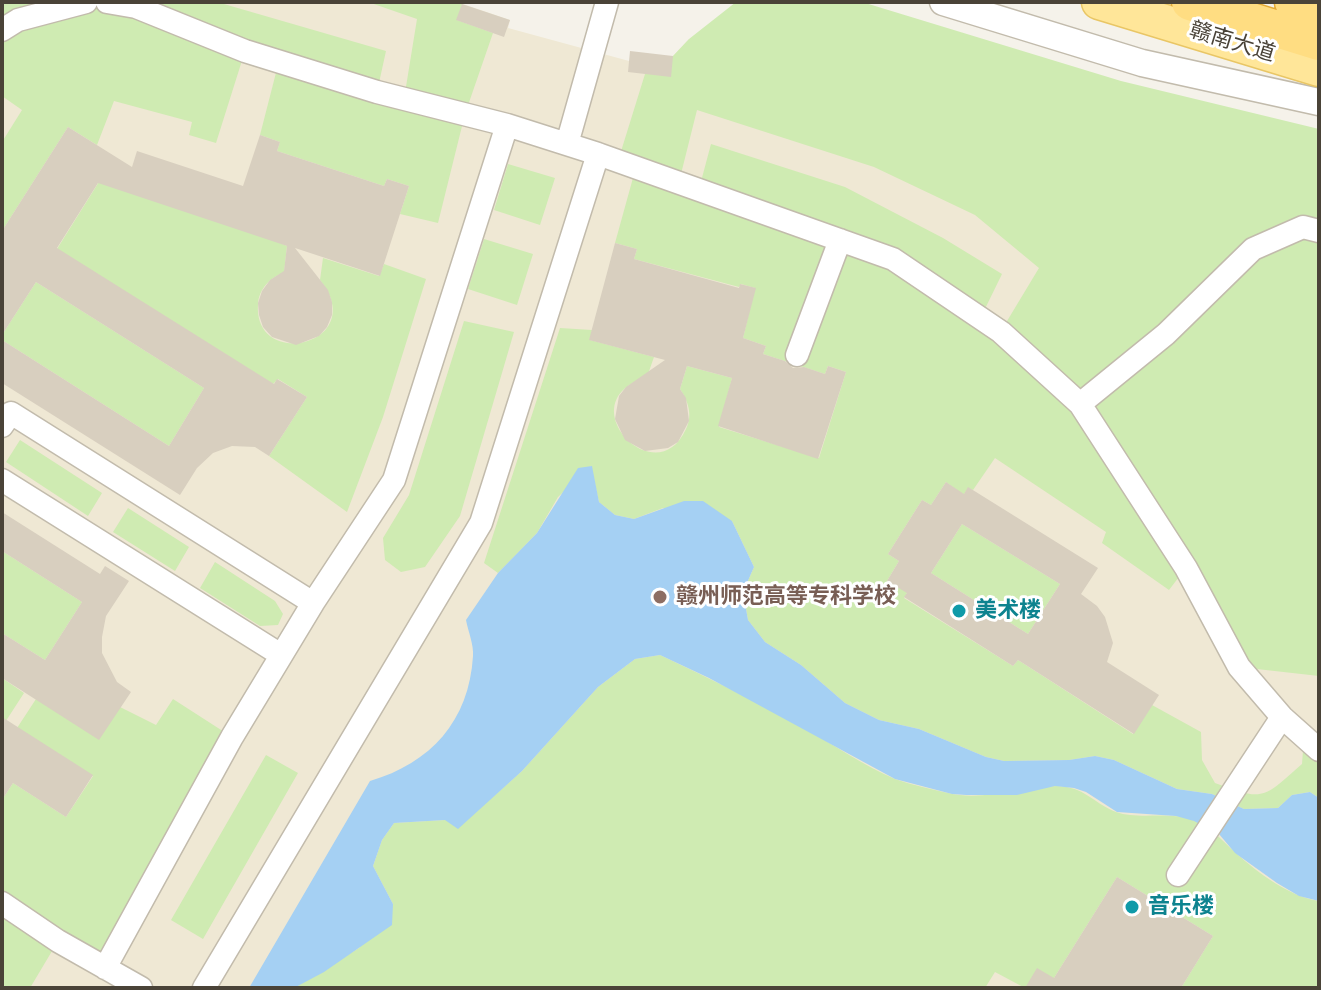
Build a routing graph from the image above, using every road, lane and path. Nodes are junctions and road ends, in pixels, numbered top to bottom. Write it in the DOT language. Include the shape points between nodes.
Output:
graph roads {
  1 [pos="86,2"];
  2 [pos="107,2"];
  3 [pos="607,2"];
  4 [pos="943,2"];
  5 [pos="1099,2"];
  6 [pos="1190,2"];
  7 [pos="1293,2"];
  8 [pos="1319,10"];
  9 [pos="2,30"];
  10 [pos="1319,42"];
  11 [pos="1319,69"];
  12 [pos="1319,102"];
  13 [pos="507,125"];
  14 [pos="567,144"];
  15 [pos="598,154"];
  16 [pos="1319,231"];
  17 [pos="840,240"];
  18 [pos="797,355"];
  19 [pos="1080,404"];
  20 [pos="2,426"];
  21 [pos="2,480"];
  22 [pos="313,603"];
  23 [pos="281,655"];
  24 [pos="1282,717"];
  25 [pos="1319,750"];
  26 [pos="1178,875"];
  27 [pos="2,903"];
  28 [pos="105,968"];
  29 [pos="141,988"];
  30 [pos="204,988"];
  1 -- 9 [label="street" via="18,20"];
  2 -- 13 [label="street" via="136,7 245,51 377,92"];
  3 -- 14 [label="street"];
  4 -- 12 [label="street" via="1142,63"];
  5 -- 11 [label="main road, 赣南大道"];
  6 -- 10 [label="highway"];
  7 -- 8 [label="highway"];
  13 -- 14 [label="street"];
  13 -- 22 [label="street" via="394,480"];
  14 -- 15 [label="street"];
  15 -- 17 [label="street"];
  15 -- 30 [label="street" via="481,523"];
  16 -- 19 [label="street" via="1303,227 1253,249 1166,334"];
  17 -- 18 [label="street"];
  17 -- 19 [label="street" via="893,259 981,317"];
  19 -- 24 [label="street" via="1186,568 1239,667"];
  20 -- 22 [label="street" via="11,413"];
  21 -- 23 [label="street"];
  22 -- 23 [label="street"];
  23 -- 28 [label="street"];
  24 -- 25 [label="street"];
  24 -- 26 [label="street"];
  27 -- 28 [label="street"];
  28 -- 29 [label="street"];
}
